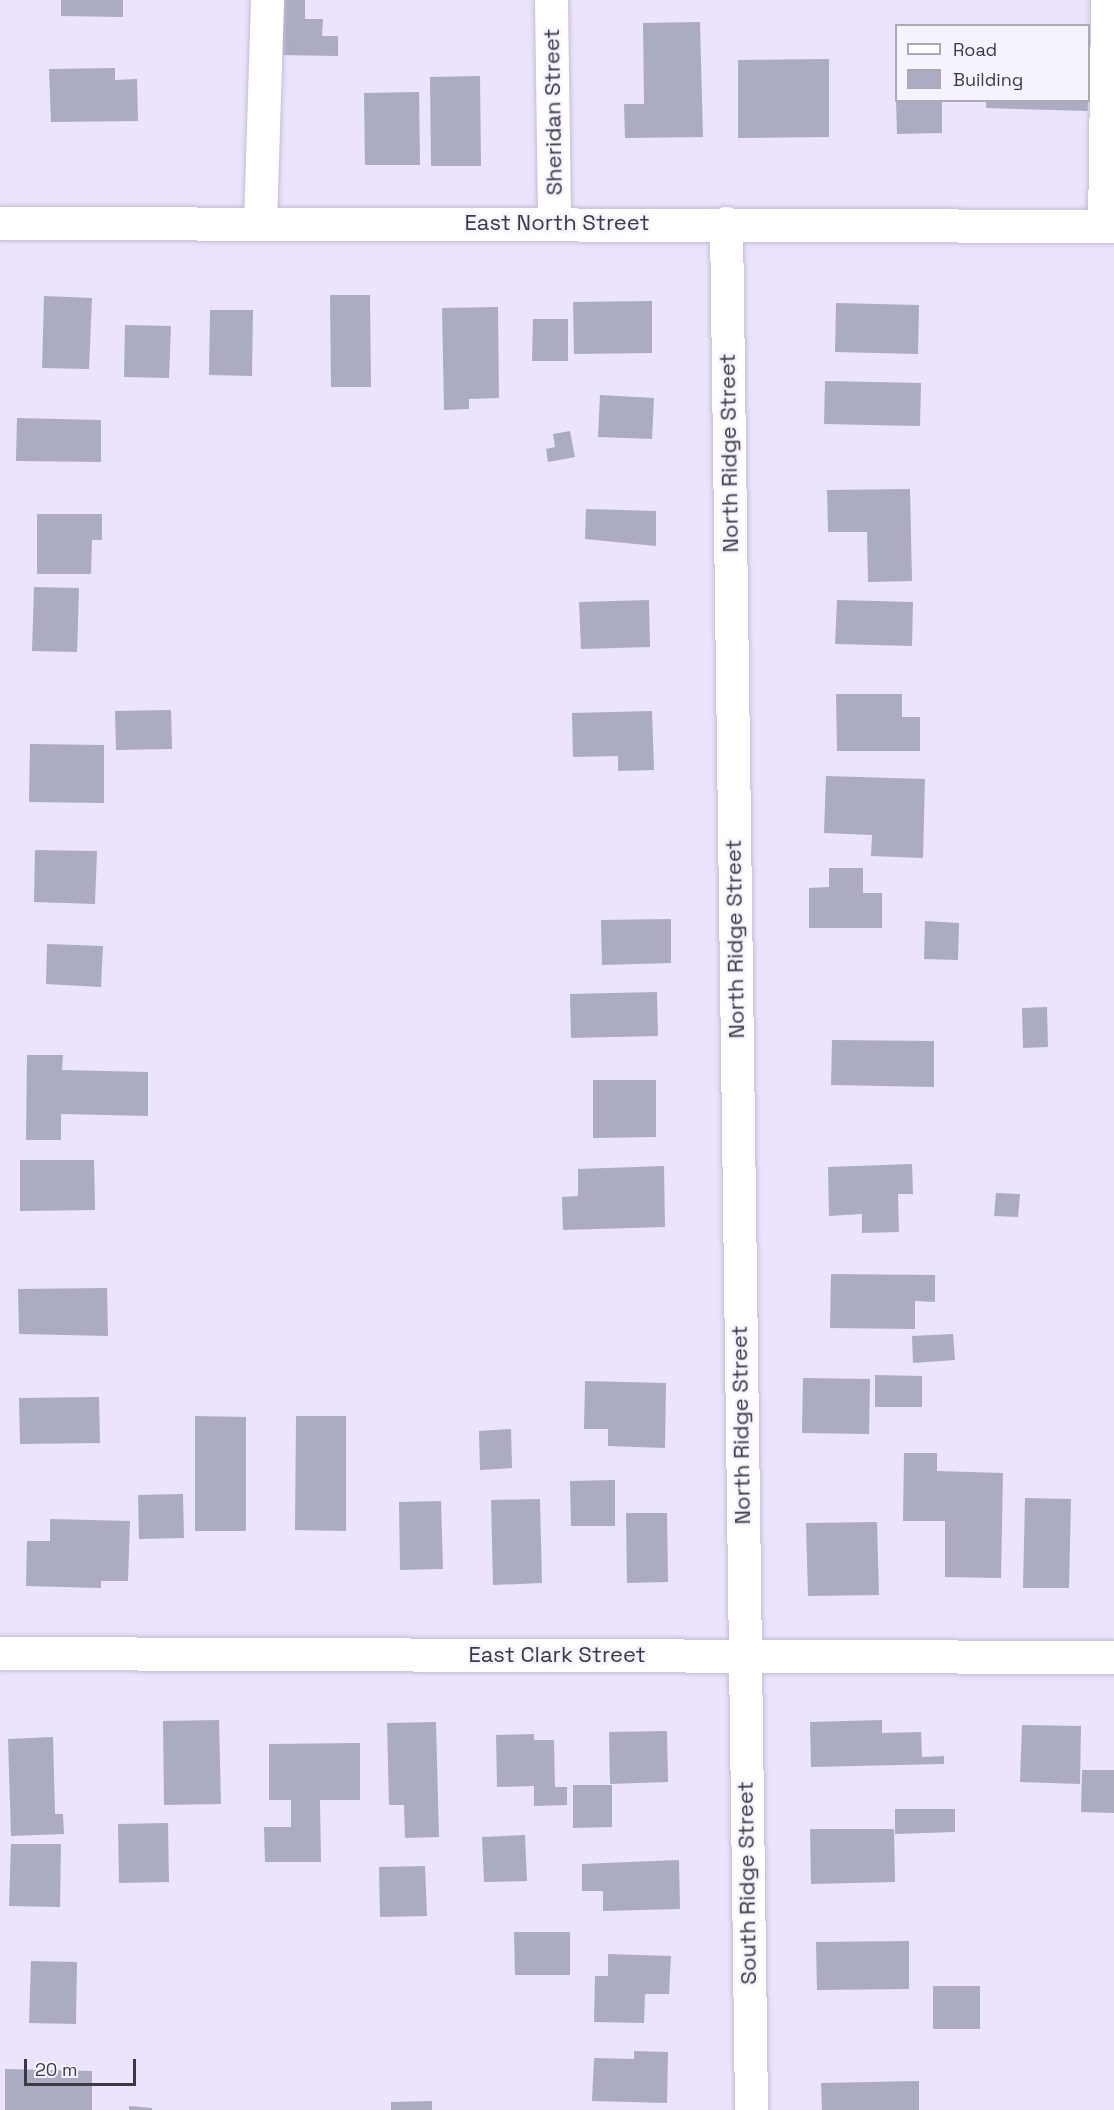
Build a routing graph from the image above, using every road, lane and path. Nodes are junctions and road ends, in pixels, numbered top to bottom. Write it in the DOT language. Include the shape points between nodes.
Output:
graph roads {
  1 [pos="267,0"];
  2 [pos="551,0"];
  3 [pos="1107,0"];
  4 [pos="0,223"];
  5 [pos="260,223"];
  6 [pos="554,223"];
  7 [pos="726,223"];
  8 [pos="1109,226"];
  9 [pos="0,1653"];
  10 [pos="743,1656"];
  11 [pos="1114,1657"];
  12 [pos="751,2110"];
  1 -- 5 [label="street"];
  2 -- 6 [label="street, Sheridan Street"];
  3 -- 8 [label="street"];
  4 -- 5 [label="street, East North Street"];
  5 -- 6 [label="street, East North Street"];
  6 -- 7 [label="street, East North Street"];
  7 -- 8 [label="street, East North Street"];
  7 -- 10 [label="street, North Ridge Street"];
  9 -- 10 [label="street, East Clark Street"];
  10 -- 11 [label="street, East Clark Street"];
  10 -- 12 [label="street, South Ridge Street"];
}
